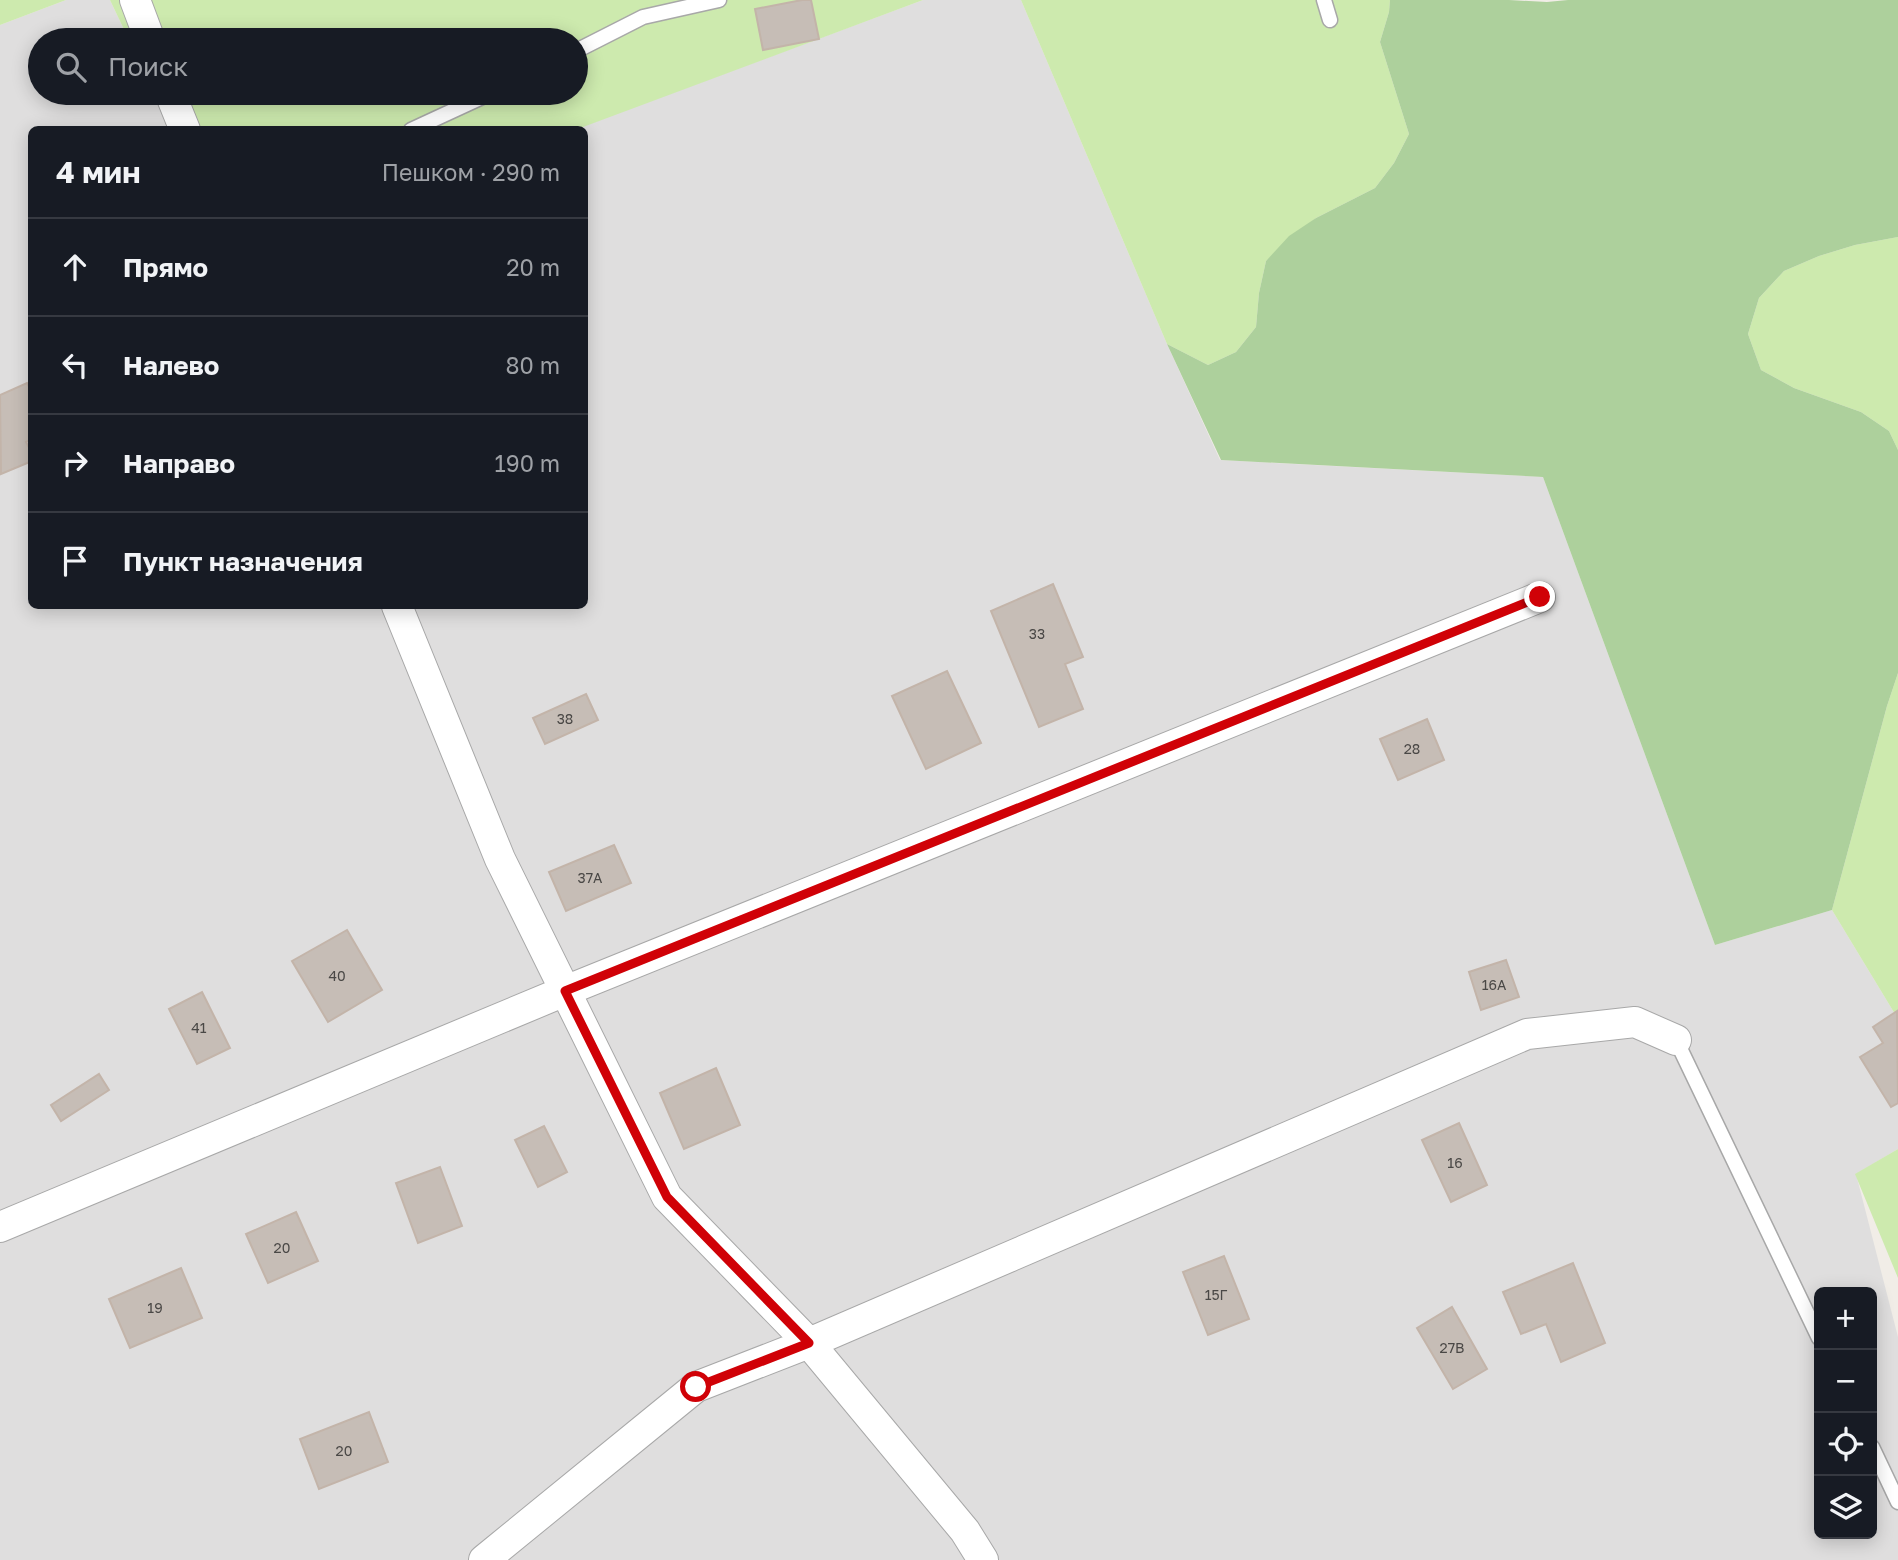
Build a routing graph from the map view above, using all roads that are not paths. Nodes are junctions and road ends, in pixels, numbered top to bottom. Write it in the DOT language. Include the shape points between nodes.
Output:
graph roads {
  1 [pos="135,0"];
  2 [pos="719,0"];
  3 [pos="1324,0"];
  4 [pos="1330,20"];
  5 [pos="146,28"];
  6 [pos="588,45"];
  7 [pos="175,105"];
  8 [pos="465,105"];
  9 [pos="183,126"];
  10 [pos="420,126"];
  11 [pos="1540,597"];
  12 [pos="398,609"];
  13 [pos="565,991"];
  14 [pos="1676,1041"];
  15 [pos="0,1227"];
  16 [pos="1814,1329"];
  17 [pos="809,1343"];
  18 [pos="1877,1458"];
  19 [pos="1898,1502"];
  20 [pos="484,1560"];
  21 [pos="983,1560"];
  1 -- 5 [label="street"];
  2 -- 6 [label="lane" via="643,17"];
  3 -- 4 [label="lane"];
  7 -- 9 [label="street"];
  8 -- 10 [label="lane"];
  11 -- 13 [label="street"];
  12 -- 13 [label="street" via="500,859"];
  13 -- 15 [label="street"];
  13 -- 17 [label="street" via="667,1197"];
  14 -- 16 [label="lane"];
  14 -- 17 [label="street" via="1635,1022 1527,1034"];
  17 -- 20 [label="street" via="696,1387"];
  17 -- 21 [label="street" via="965,1531"];
  18 -- 19 [label="lane"];
}
